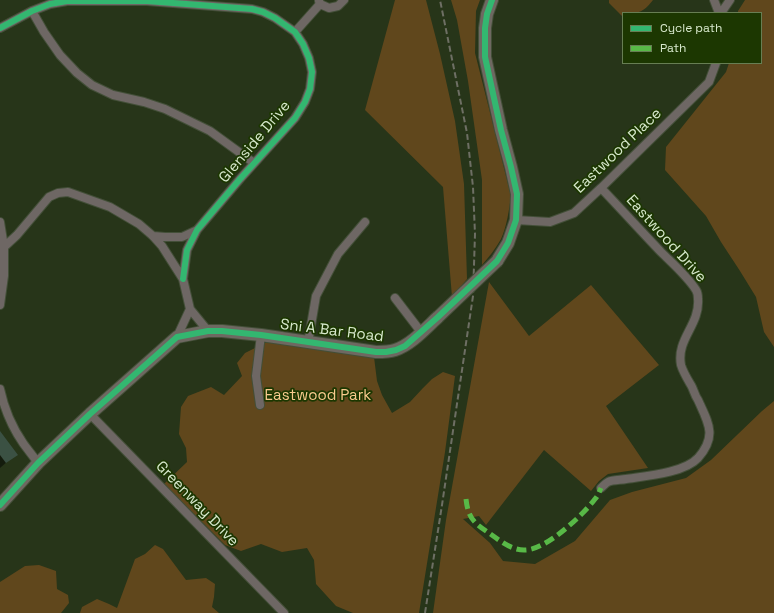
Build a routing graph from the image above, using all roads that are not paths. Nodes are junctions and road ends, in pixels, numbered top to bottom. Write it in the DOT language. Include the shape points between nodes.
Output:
graph roads {
  1 [pos="344,0"];
  2 [pos="492,0"];
  3 [pos="714,0"];
  4 [pos="730,0"];
  5 [pos="320,2"];
  6 [pos="32,11"];
  7 [pos="720,12"];
  8 [pos="721,12"];
  9 [pos="0,28"];
  10 [pos="294,32"];
  11 [pos="716,64"];
  12 [pos="254,163"];
  13 [pos="601,188"];
  14 [pos="516,220"];
  15 [pos="0,222"];
  16 [pos="366,222"];
  17 [pos="197,230"];
  18 [pos="153,236"];
  19 [pos="4,247"];
  20 [pos="183,279"];
  21 [pos="395,298"];
  22 [pos="0,305"];
  23 [pos="190,309"];
  24 [pos="208,331"];
  25 [pos="421,332"];
  26 [pos="262,335"];
  27 [pos="177,337"];
  28 [pos="308,343"];
  29 [pos="0,389"];
  30 [pos="260,405"];
  31 [pos="90,414"];
  32 [pos="38,462"];
  33 [pos="601,488"];
  34 [pos="0,505"];
  35 [pos="284,613"];
  1 -- 5 [label="street" via="333,8"];
  2 -- 14 [label="street, Sni A Bar Road" via="485,28 486,57 517,194"];
  3 -- 7 [label="street"];
  4 -- 8 [label="street"];
  5 -- 10 [label="street"];
  6 -- 9 [label="street, Glenside Drive"];
  6 -- 10 [label="street, Glenside Drive" via="67,1 147,1 252,9 275,18"];
  6 -- 12 [label="street" via="60,55 92,85 113,95 166,109 210,131"];
  10 -- 12 [label="street, Glenside Drive" via="304,44 310,58 310,89 295,118"];
  11 -- 13 [label="street, Eastwood Place" via="709,82"];
  12 -- 17 [label="street, Glenside Drive"];
  13 -- 14 [label="street, Eastwood Place" via="574,213 550,222"];
  13 -- 33 [label="street, Eastwood Drive" via="698,292 697,316 680,352 681,365 708,420 710,432 709,442 697,459 690,463 661,474 608,482"];
  14 -- 25 [label="street, Sni A Bar Road, bridge" via="508,243 497,261"];
  15 -- 19 [label="street"];
  16 -- 28 [label="street" via="338,254 316,296"];
  17 -- 18 [label="street, Glenside Drive" via="182,237"];
  17 -- 20 [label="street, Glenside Drive" via="187,250"];
  18 -- 19 [label="street" via="139,224 110,207 68,192 58,192 49,197"];
  18 -- 20 [label="street"];
  19 -- 22 [label="street"];
  20 -- 23 [label="street"];
  21 -- 25 [label="street"];
  23 -- 24 [label="street"];
  23 -- 27 [label="street"];
  24 -- 26 [label="street, Sni A Bar Road"];
  24 -- 27 [label="street, Sni A Bar Road"];
  25 -- 28 [label="street, Sni A Bar Road" via="405,346 386,352"];
  26 -- 28 [label="street, Sni A Bar Road"];
  26 -- 30 [label="street" via="256,376"];
  27 -- 31 [label="street"];
  29 -- 32 [label="street" via="12,422 23,443"];
  31 -- 32 [label="street"];
  31 -- 35 [label="street, Greenway Drive"];
  32 -- 34 [label="street"];
}
